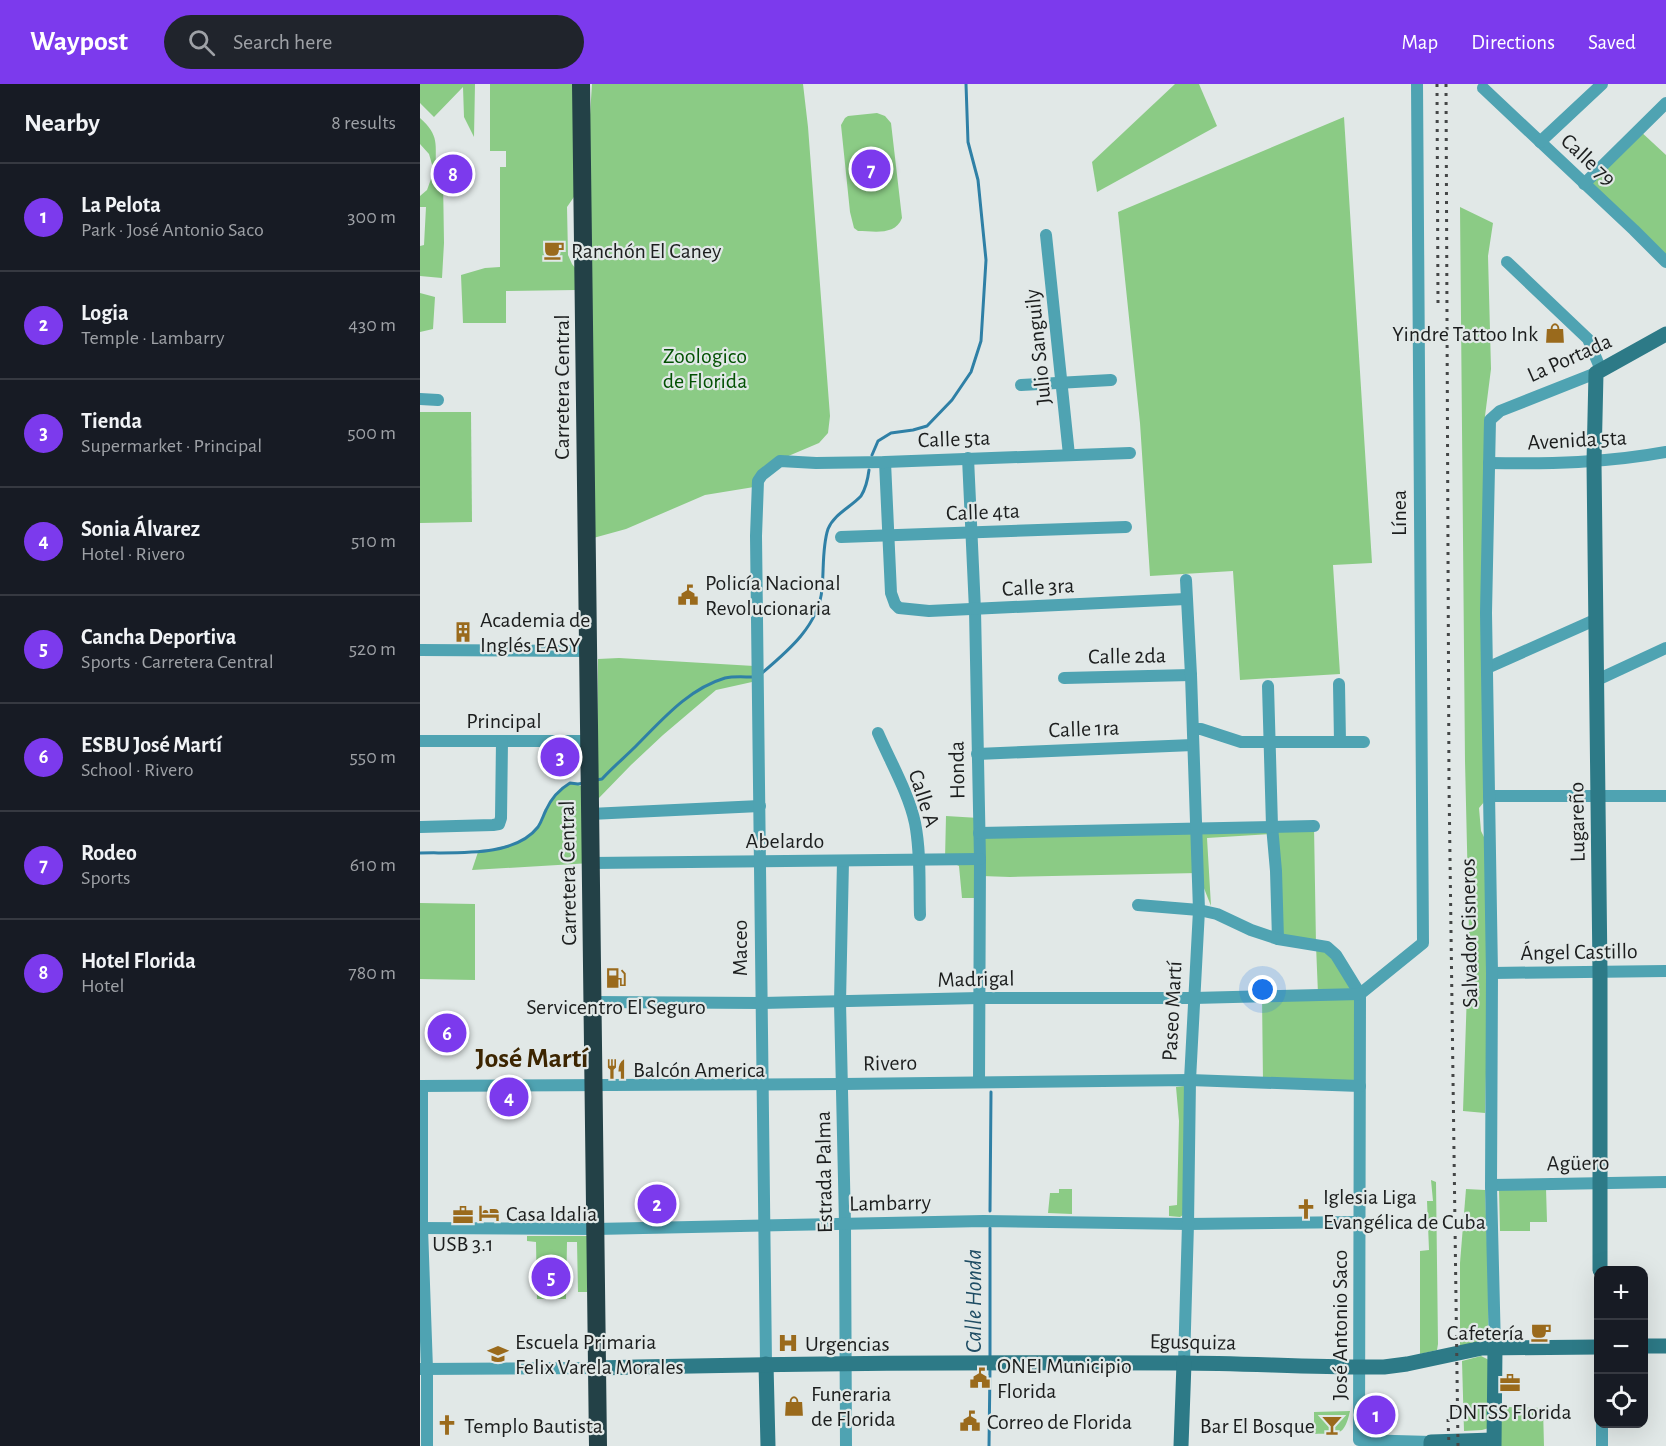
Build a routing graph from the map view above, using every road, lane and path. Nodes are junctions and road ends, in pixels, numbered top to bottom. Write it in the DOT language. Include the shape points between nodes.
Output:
graph roads {
  1 [pos="581,84"];
  2 [pos="1417,84"];
  3 [pos="1602,84"];
  4 [pos="1483,88"];
  5 [pos="1666,103"];
  6 [pos="1540,142"];
  7 [pos="1584,184"];
  8 [pos="1046,235"];
  9 [pos="1507,262"];
  10 [pos="1666,262"];
  11 [pos="1666,334"];
  12 [pos="1598,371"];
  13 [pos="1111,381"];
  14 [pos="1062,383"];
  15 [pos="1022,385"];
  16 [pos="420,399"];
  17 [pos="438,400"];
  18 [pos="1490,420"];
  19 [pos="1666,452"];
  20 [pos="1130,453"];
  21 [pos="1069,454"];
  22 [pos="968,458"];
  23 [pos="780,461"];
  24 [pos="885,462"];
  25 [pos="1594,462"];
  26 [pos="1490,463"];
  27 [pos="1126,527"];
  28 [pos="971,532"];
  29 [pos="841,537"];
  30 [pos="889,537"];
  31 [pos="1186,580"];
  32 [pos="1186,599"];
  33 [pos="975,610"];
  34 [pos="1597,620"];
  35 [pos="1666,648"];
  36 [pos="420,650"];
  37 [pos="588,651"];
  38 [pos="1487,668"];
  39 [pos="1191,675"];
  40 [pos="1064,678"];
  41 [pos="1597,680"];
  42 [pos="1339,684"];
  43 [pos="1268,686"];
  44 [pos="1193,729"];
  45 [pos="878,734"];
  46 [pos="420,741"];
  47 [pos="502,741"];
  48 [pos="589,741"];
  49 [pos="1270,742"];
  50 [pos="1340,742"];
  51 [pos="1364,742"];
  52 [pos="1193,745"];
  53 [pos="976,754"];
  54 [pos="1598,795"];
  55 [pos="1489,796"];
  56 [pos="1666,796"];
  57 [pos="760,806"];
  58 [pos="590,814"];
  59 [pos="1272,826"];
  60 [pos="1314,826"];
  61 [pos="420,827"];
  62 [pos="1197,829"];
  63 [pos="979,833"];
  64 [pos="918,859"];
  65 [pos="980,859"];
  66 [pos="761,860"];
  67 [pos="843,861"];
  68 [pos="591,863"];
  69 [pos="1138,905"];
  70 [pos="1199,910"];
  71 [pos="920,915"];
  72 [pos="1278,939"];
  73 [pos="1666,971"];
  74 [pos="1600,972"];
  75 [pos="1492,973"];
  76 [pos="1360,994"];
  77 [pos="979,998"];
  78 [pos="1194,998"];
  79 [pos="592,1002"];
  80 [pos="840,1002"];
  81 [pos="761,1003"];
  82 [pos="1190,1080"];
  83 [pos="979,1082"];
  84 [pos="592,1084"];
  85 [pos="762,1084"];
  86 [pos="843,1084"];
  87 [pos="421,1086"];
  88 [pos="1360,1086"];
  89 [pos="1666,1182"];
  90 [pos="1600,1183"];
  91 [pos="1491,1185"];
  92 [pos="1360,1222"];
  93 [pos="845,1224"];
  94 [pos="1188,1224"];
  95 [pos="764,1225"];
  96 [pos="421,1228"];
  97 [pos="595,1229"];
  98 [pos="1600,1266"];
  99 [pos="1648,1346"];
  100 [pos="1666,1346"];
  101 [pos="1594,1347"];
  102 [pos="1495,1348"];
  103 [pos="1184,1363"];
  104 [pos="766,1364"];
  105 [pos="846,1364"];
  106 [pos="1359,1367"];
  107 [pos="597,1368"];
  108 [pos="424,1370"];
  109 [pos="1602,1428"];
  110 [pos="1365,1442"];
  111 [pos="1494,1443"];
  112 [pos="1431,1444"];
  113 [pos="427,1446"];
  114 [pos="598,1446"];
  115 [pos="768,1446"];
  116 [pos="846,1446"];
  117 [pos="1181,1446"];
  118 [pos="1602,1446"];
  1 -- 37 [label="highway, Carretera Central"];
  2 -- 76 [label="street, Línea" via="1424,943"];
  3 -- 6 [label="street"];
  4 -- 6 [label="street, Calle 79"];
  5 -- 7 [label="street"];
  6 -- 7 [label="street, Calle 79"];
  7 -- 10 [label="street, Calle 79"];
  8 -- 14 [label="street, Julio Sanguily"];
  9 -- 12 [label="street" via="1588,339"];
  11 -- 12 [label="street, La Portada"];
  12 -- 18 [label="street, La Portada" via="1500,411"];
  12 -- 25 [label="street, Lugareño"];
  13 -- 14 [label="street"];
  14 -- 15 [label="street"];
  14 -- 21 [label="street, Julio Sanguily"];
  16 -- 17 [label="street"];
  18 -- 26 [label="street, Salvador Cisneros"];
  19 -- 25 [label="street, Avenida 5ta"];
  20 -- 21 [label="street, Calle 5ta"];
  21 -- 22 [label="street, Calle 5ta"];
  22 -- 24 [label="street, Calle 5ta"];
  22 -- 28 [label="street, Honda"];
  23 -- 24 [label="street, Calle 5ta"];
  23 -- 57 [label="street, Maceo" via="758,481 755,511"];
  24 -- 30 [label="street"];
  25 -- 26 [label="street, Avenida 5ta"];
  25 -- 34 [label="street, Lugareño"];
  26 -- 38 [label="street, Salvador Cisneros"];
  27 -- 28 [label="street, Calle 4ta"];
  28 -- 30 [label="street, Calle 4ta"];
  28 -- 33 [label="street, Honda"];
  29 -- 30 [label="street, Calle 4ta"];
  30 -- 33 [label="street, Calle 3ra" via="891,593 899,608 929,612"];
  31 -- 32 [label="street, Paseo Martí"];
  32 -- 33 [label="street, Calle 3ra"];
  32 -- 39 [label="street, Paseo Martí"];
  33 -- 53 [label="street, Honda"];
  34 -- 38 [label="street"];
  34 -- 41 [label="street, Lugareño"];
  35 -- 41 [label="street"];
  36 -- 37 [label="street"];
  37 -- 48 [label="highway, Carretera Central"];
  38 -- 55 [label="street, Salvador Cisneros"];
  39 -- 40 [label="street, Calle 2da"];
  39 -- 44 [label="street, Paseo Martí"];
  41 -- 54 [label="street, Lugareño"];
  42 -- 50 [label="street"];
  43 -- 49 [label="street"];
  44 -- 49 [label="street" via="1241,742"];
  44 -- 52 [label="street, Paseo Martí"];
  45 -- 64 [label="street, Calle A" via="910,806"];
  46 -- 47 [label="street, Principal"];
  47 -- 48 [label="street, Principal"];
  47 -- 61 [label="street" via="499,824"];
  48 -- 58 [label="highway, Carretera Central"];
  49 -- 50 [label="street"];
  49 -- 59 [label="street"];
  50 -- 51 [label="street"];
  52 -- 53 [label="street, Calle 1ra"];
  52 -- 62 [label="street, Paseo Martí"];
  53 -- 63 [label="street, Honda"];
  54 -- 55 [label="street"];
  54 -- 56 [label="street"];
  54 -- 74 [label="street, Lugareño"];
  55 -- 75 [label="street, Salvador Cisneros"];
  57 -- 58 [label="street"];
  57 -- 66 [label="street, Maceo"];
  58 -- 68 [label="highway, Carretera Central"];
  59 -- 60 [label="street"];
  59 -- 62 [label="street"];
  59 -- 72 [label="street"];
  62 -- 63 [label="street"];
  62 -- 70 [label="street, Paseo Martí"];
  63 -- 65 [label="street, Honda"];
  64 -- 65 [label="street, Abelardo"];
  64 -- 67 [label="street, Abelardo"];
  64 -- 71 [label="street, Calle A"];
  65 -- 77 [label="street, Honda"];
  66 -- 67 [label="street, Abelardo"];
  66 -- 68 [label="street, Abelardo"];
  66 -- 81 [label="street, Maceo"];
  67 -- 80 [label="street, Estrada Palma"];
  68 -- 79 [label="highway, Carretera Central"];
  69 -- 70 [label="street"];
  70 -- 72 [label="street"];
  70 -- 78 [label="street, Paseo Martí"];
  72 -- 76 [label="street" via="1327,947"];
  73 -- 74 [label="street, Ángel Castillo"];
  74 -- 75 [label="street, Ángel Castillo"];
  74 -- 90 [label="street, Lugareño"];
  75 -- 91 [label="street, Salvador Cisneros"];
  76 -- 78 [label="street, Madrigal"];
  76 -- 88 [label="street, José Antonio Saco"];
  77 -- 78 [label="street, Madrigal"];
  77 -- 80 [label="street, Madrigal"];
  77 -- 83 [label="street, Honda"];
  78 -- 82 [label="street, Paseo Martí"];
  79 -- 81 [label="street, Madrigal"];
  79 -- 84 [label="highway, Carretera Central"];
  80 -- 81 [label="street, Madrigal"];
  80 -- 86 [label="street, Estrada Palma"];
  81 -- 85 [label="street, Maceo"];
  82 -- 83 [label="street, Rivero"];
  82 -- 88 [label="street, Rivero"];
  82 -- 94 [label="street, Paseo Martí"];
  83 -- 86 [label="street, Rivero"];
  84 -- 85 [label="street, Rivero"];
  84 -- 87 [label="street, Rivero"];
  84 -- 97 [label="highway, Carretera Central"];
  85 -- 86 [label="street, Rivero"];
  85 -- 95 [label="street, Maceo"];
  86 -- 93 [label="street, Estrada Palma"];
  87 -- 96 [label="street"];
  88 -- 92 [label="street, José Antonio Saco"];
  89 -- 90 [label="street, Agüero"];
  90 -- 91 [label="street, Agüero"];
  90 -- 98 [label="street, Lugareño"];
  91 -- 102 [label="street, Salvador Cisneros"];
  92 -- 94 [label="street, Lambarry"];
  92 -- 106 [label="street, José Antonio Saco"];
  93 -- 94 [label="street, Lambarry"];
  93 -- 95 [label="street, Lambarry"];
  93 -- 105 [label="street, Estrada Palma"];
  94 -- 103 [label="street, Paseo Martí"];
  95 -- 97 [label="street, Lambarry"];
  95 -- 104 [label="street, Maceo"];
  96 -- 97 [label="street, Lambarry"];
  96 -- 108 [label="street"];
  97 -- 107 [label="highway, Carretera Central"];
  99 -- 100 [label="street"];
  101 -- 102 [label="street, Egusquiza"];
  102 -- 106 [label="street, Egusquiza" via="1407,1364"];
  102 -- 111 [label="street, Salvador Cisneros"];
  103 -- 105 [label="street, Egusquiza"];
  103 -- 106 [label="street, Egusquiza"];
  103 -- 117 [label="street, Paseo Martí"];
  104 -- 105 [label="street, Egusquiza"];
  104 -- 107 [label="street, Egusquiza"];
  104 -- 115 [label="street, Maceo"];
  105 -- 116 [label="street, Estrada Palma"];
  106 -- 110 [label="street, José Antonio Saco"];
  107 -- 108 [label="street, Egusquiza"];
  107 -- 114 [label="highway, Carretera Central"];
  108 -- 113 [label="street"];
  109 -- 118 [label="street"];
  110 -- 112 [label="street"];
  111 -- 112 [label="street"];
}
